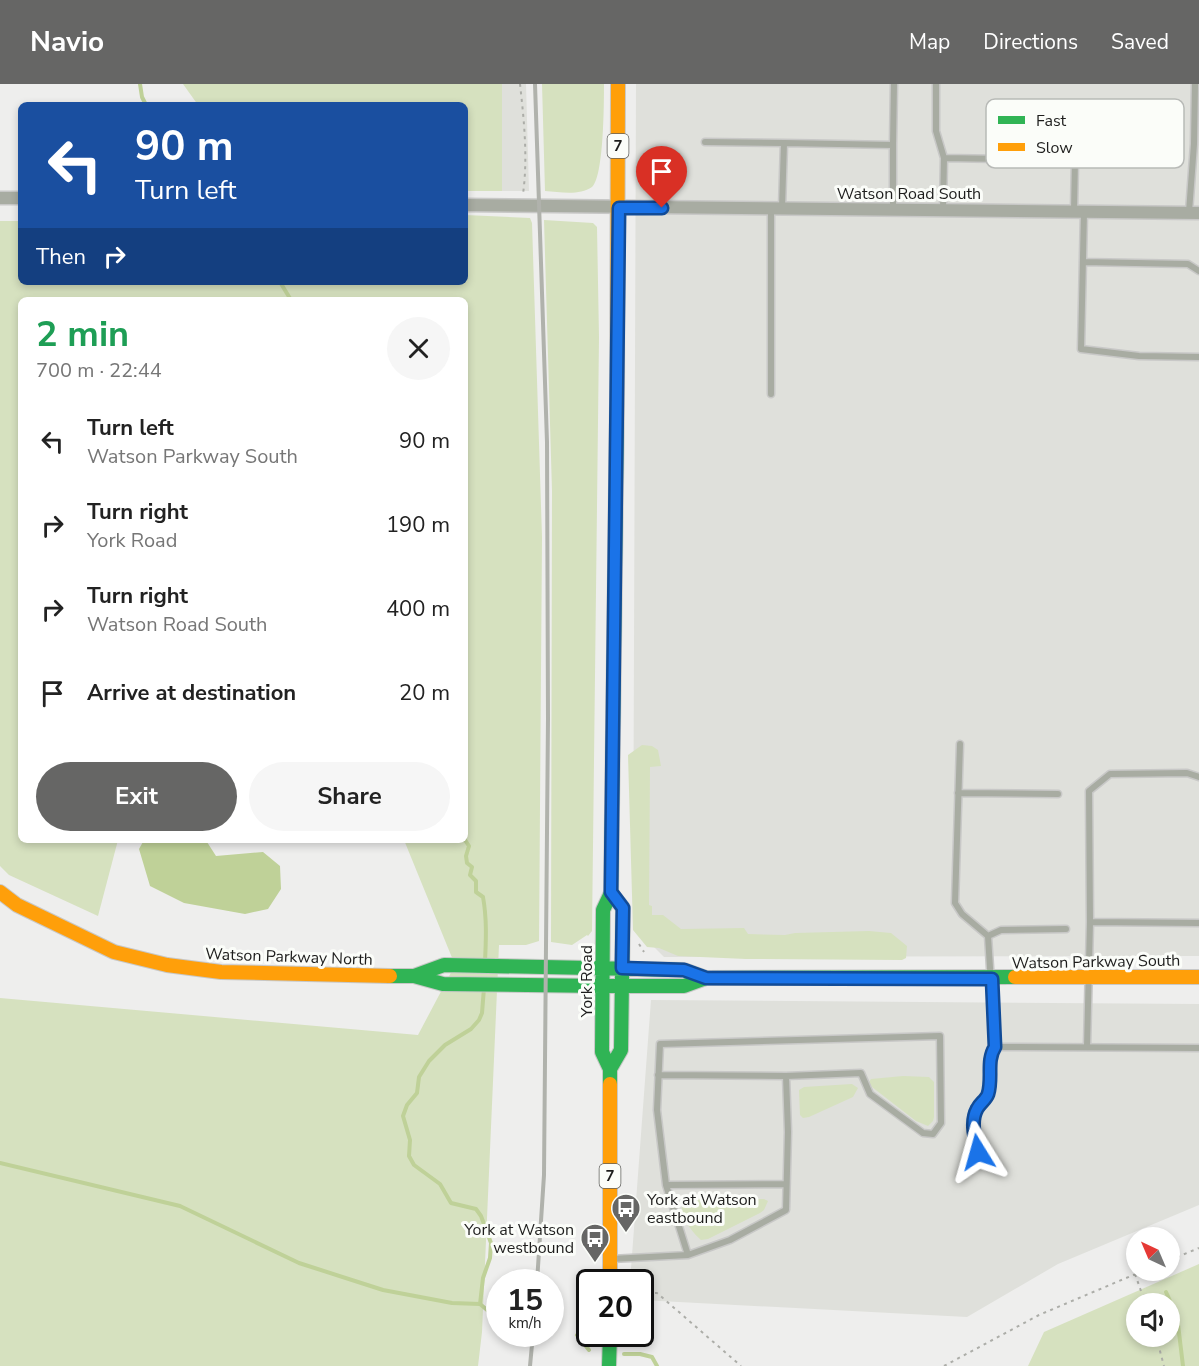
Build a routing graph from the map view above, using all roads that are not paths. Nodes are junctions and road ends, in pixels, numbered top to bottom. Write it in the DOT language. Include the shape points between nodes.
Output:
graph roads {
  1 [pos="618,84"];
  2 [pos="894,84"];
  3 [pos="936,84"];
  4 [pos="1195,84"];
  5 [pos="705,142"];
  6 [pos="783,143"];
  7 [pos="893,145"];
  8 [pos="944,158"];
  9 [pos="986,159"];
  10 [pos="1076,168"];
  11 [pos="0,198"];
  12 [pos="18,198"];
  13 [pos="468,205"];
  14 [pos="619,208"];
  15 [pos="776,209"];
  16 [pos="893,209"];
  17 [pos="943,209"];
  18 [pos="1079,211"];
  19 [pos="1194,213"];
  20 [pos="1083,262"];
  21 [pos="1199,271"];
  22 [pos="1199,357"];
  23 [pos="771,394"];
  24 [pos="960,744"];
  25 [pos="1199,777"];
  26 [pos="958,793"];
  27 [pos="1058,794"];
  28 [pos="0,892"];
  29 [pos="611,892"];
  30 [pos="1090,922"];
  31 [pos="1199,923"];
  32 [pos="1066,929"];
  33 [pos="988,936"];
  34 [pos="602,967"];
  35 [pos="622,968"];
  36 [pos="414,976"];
  37 [pos="1089,977"];
  38 [pos="1199,977"];
  39 [pos="706,978"];
  40 [pos="992,979"];
  41 [pos="622,986"];
  42 [pos="602,987"];
  43 [pos="995,1047"];
  44 [pos="1087,1047"];
  45 [pos="1199,1048"];
  46 [pos="610,1069"];
  47 [pos="658,1076"];
  48 [pos="786,1076"];
  49 [pos="999,1170"];
  50 [pos="786,1184"];
  51 [pos="666,1185"];
  52 [pos="688,1255"];
  53 [pos="610,1259"];
  54 [pos="610,1269"];
  55 [pos="610,1347"];
  56 [pos="609,1366"];
  1 -- 14 [label="main road, York Road / 7"];
  2 -- 7 [label="lane"];
  3 -- 8 [label="lane" via="936,131"];
  4 -- 19 [label="lane"];
  5 -- 6 [label="lane"];
  6 -- 7 [label="lane"];
  6 -- 15 [label="lane"];
  7 -- 16 [label="lane"];
  8 -- 9 [label="lane"];
  8 -- 17 [label="lane"];
  10 -- 18 [label="lane"];
  11 -- 12 [label="street"];
  13 -- 14 [label="street, Watson Road South"];
  14 -- 15 [label="street, Watson Road South"];
  14 -- 29 [label="main road, York Road / 7"];
  15 -- 16 [label="street, Watson Road South"];
  15 -- 23 [label="lane"];
  16 -- 17 [label="street, Watson Road South"];
  17 -- 18 [label="street, Watson Road South"];
  18 -- 19 [label="street, Watson Road South"];
  18 -- 20 [label="lane"];
  20 -- 21 [label="lane" via="1188,264"];
  20 -- 22 [label="lane" via="1081,349 1139,356"];
  24 -- 26 [label="lane"];
  25 -- 30 [label="lane" via="1187,773 1110,774 1089,791"];
  26 -- 27 [label="lane"];
  26 -- 33 [label="lane" via="955,903"];
  28 -- 36 [label="main road, Watson Parkway North" via="17,905 114,952 167,965 221,972"];
  29 -- 34 [label="main road, York Road / 7" via="603,910"];
  29 -- 35 [label="main road, York Road / 7" via="623,908"];
  30 -- 31 [label="lane"];
  30 -- 37 [label="lane"];
  32 -- 33 [label="lane" via="1002,930"];
  33 -- 40 [label="lane"];
  34 -- 35 [label="main road, Watson Parkway North"];
  34 -- 36 [label="main road, Watson Parkway North" via="444,965"];
  34 -- 42 [label="main road, York Road / 7"];
  35 -- 39 [label="main road, Watson Parkway South" via="684,970"];
  35 -- 41 [label="main road, York Road / 7"];
  36 -- 42 [label="main road, Watson Parkway North" via="443,984"];
  37 -- 38 [label="main road, Watson Parkway South"];
  37 -- 40 [label="main road, Watson Parkway South"];
  37 -- 44 [label="lane"];
  39 -- 40 [label="main road, Watson Parkway South"];
  39 -- 41 [label="main road, Watson Parkway South" via="684,986"];
  40 -- 43 [label="lane"];
  41 -- 42 [label="main road, Watson Parkway North"];
  41 -- 46 [label="main road, York Road / 7" via="621,1050"];
  42 -- 46 [label="main road, York Road / 7" via="602,1052"];
  43 -- 44 [label="lane"];
  43 -- 49 [label="lane" via="991,1054 989,1092 977,1108 974,1133 978,1152"];
  44 -- 45 [label="lane"];
  46 -- 53 [label="main road, York Road / 7"];
  47 -- 48 [label="lane"];
  47 -- 48 [label="lane" via="660,1044 940,1036 942,1123 933,1134 923,1133 870,1094 861,1073"];
  47 -- 51 [label="lane" via="657,1110"];
  48 -- 50 [label="lane"];
  50 -- 51 [label="lane"];
  50 -- 52 [label="lane" via="786,1210 730,1240"];
  51 -- 52 [label="lane"];
  52 -- 53 [label="lane"];
  53 -- 54 [label="main road, York Road / 7"];
  55 -- 56 [label="main road"];
}
